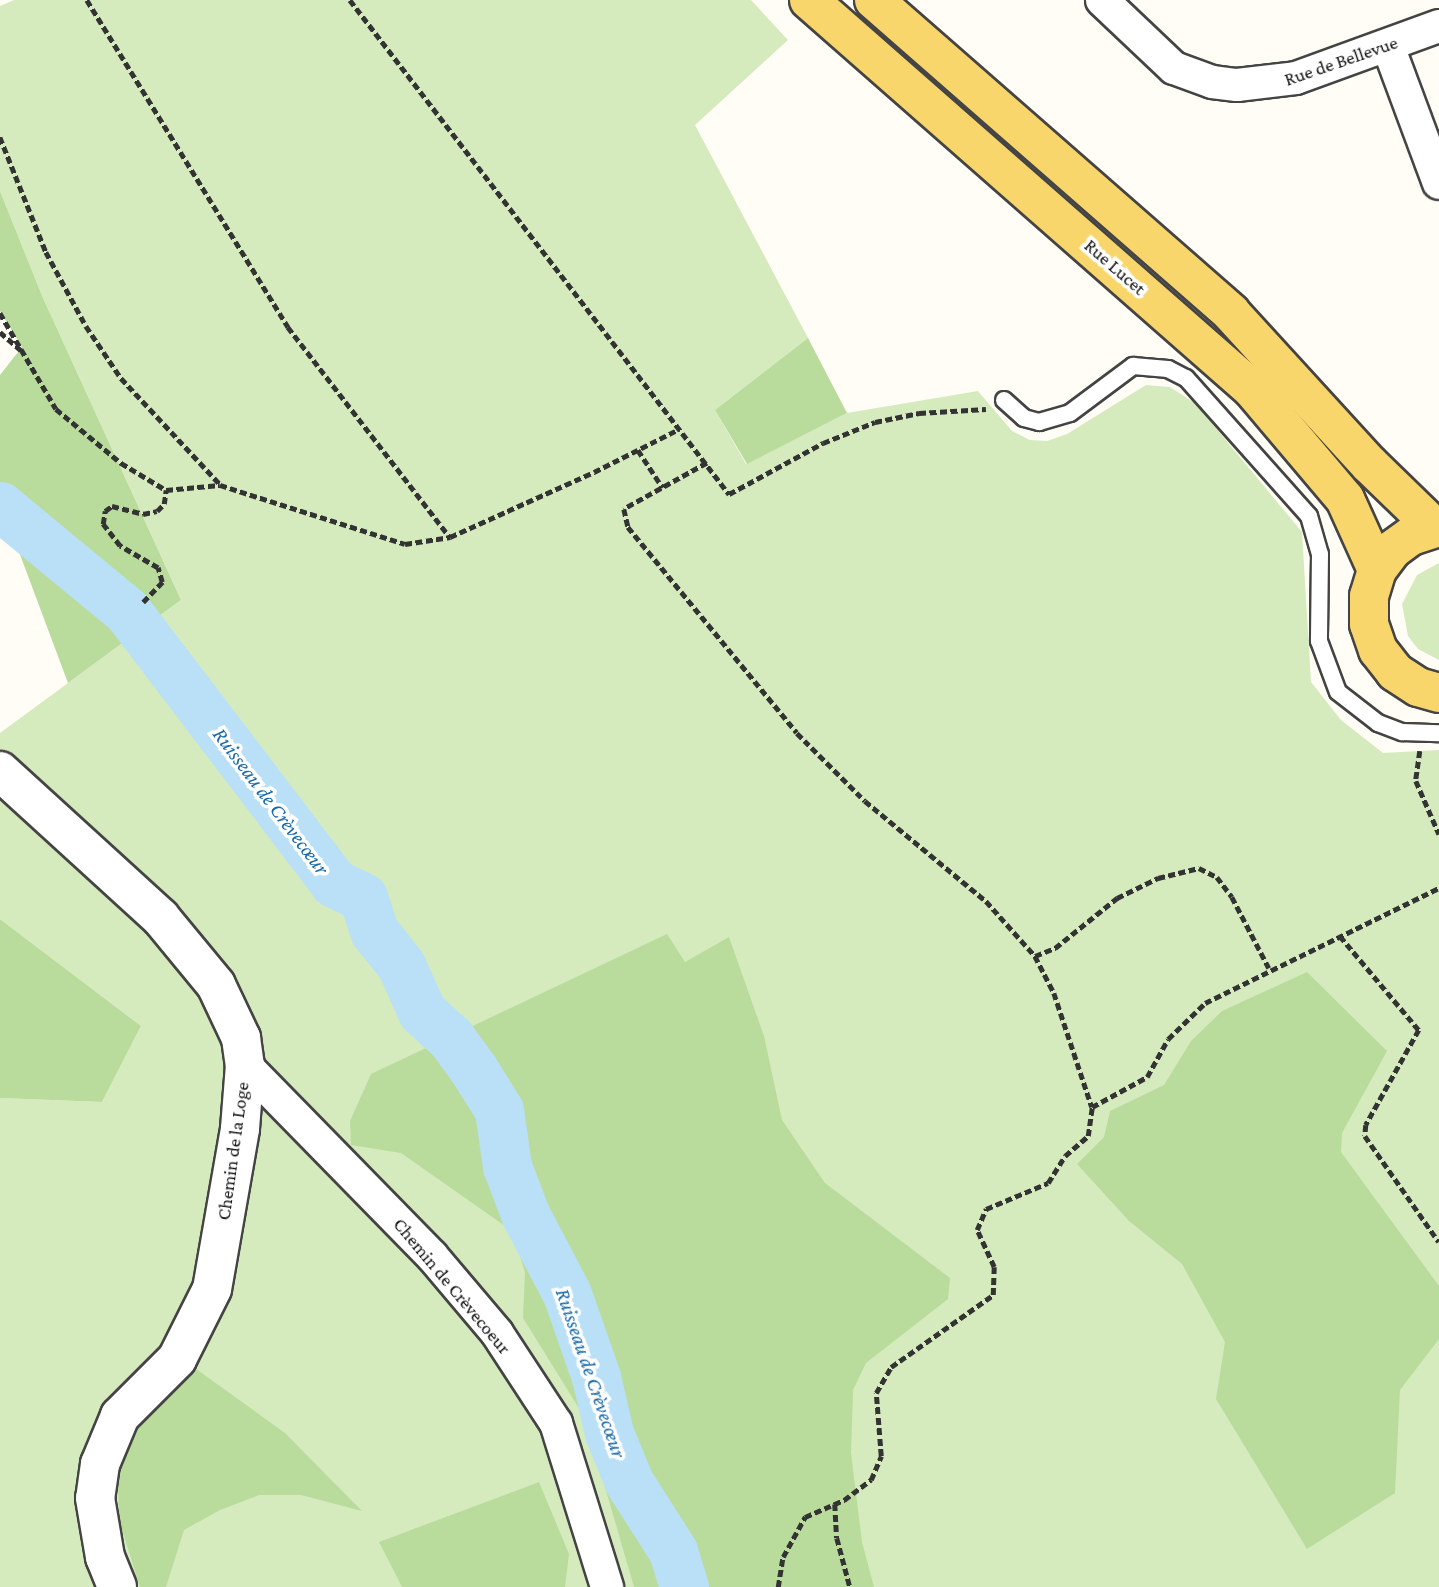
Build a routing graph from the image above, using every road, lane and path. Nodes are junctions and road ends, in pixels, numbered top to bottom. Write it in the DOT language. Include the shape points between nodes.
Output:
graph roads {
  1 [pos="86,0"];
  2 [pos="350,0"];
  3 [pos="809,0"];
  4 [pos="874,0"];
  5 [pos="1102,0"];
  6 [pos="1439,26"];
  7 [pos="1388,46"];
  8 [pos="0,137"];
  9 [pos="1439,183"];
  10 [pos="0,313"];
  11 [pos="0,332"];
  12 [pos="29,357"];
  13 [pos="1004,400"];
  14 [pos="1018,412"];
  15 [pos="679,429"];
  16 [pos="638,450"];
  17 [pos="707,463"];
  18 [pos="220,485"];
  19 [pos="663,488"];
  20 [pos="166,490"];
  21 [pos="1437,527"];
  22 [pos="450,537"];
  23 [pos="1377,570"];
  24 [pos="143,602"];
  25 [pos="1439,693"];
  26 [pos="1422,733"];
  27 [pos="1439,733"];
  28 [pos="0,771"];
  29 [pos="1439,834"];
  30 [pos="1439,888"];
  31 [pos="1340,936"];
  32 [pos="1034,956"];
  33 [pos="1269,968"];
  34 [pos="245,1065"];
  35 [pos="1092,1107"];
  36 [pos="1439,1242"];
  37 [pos="835,1504"];
  38 [pos="117,1587"];
  39 [pos="607,1587"];
  40 [pos="778,1587"];
  41 [pos="850,1587"];
  1 -- 22 [label="path" via="288,327"];
  2 -- 15 [label="path"];
  3 -- 23 [label="main road, Rue Lucet" via="1252,389 1345,499"];
  4 -- 21 [label="main road" via="1231,313 1369,464"];
  5 -- 7 [label="street, Rue de Bellevue" via="1159,57 1212,82 1267,85"];
  6 -- 7 [label="street, Rue de Bellevue"];
  7 -- 9 [label="street"];
  8 -- 18 [label="path" via="46,252 86,326 121,378"];
  10 -- 12 [label="path"];
  11 -- 12 [label="path"];
  12 -- 20 [label="path" via="56,409 121,463"];
  13 -- 14 [label="lane"];
  14 -- 17 [label="path" via="959,409 875,422 823,443 729,494"];
  14 -- 26 [label="lane" via="1039,422 1055,420 1133,366 1168,369 1186,378 1309,516 1320,554 1320,641 1338,692 1378,723"];
  15 -- 16 [label="path"];
  15 -- 17 [label="path"];
  16 -- 19 [label="path"];
  16 -- 22 [label="path"];
  17 -- 19 [label="path"];
  18 -- 20 [label="path"];
  18 -- 22 [label="path" via="405,544"];
  19 -- 32 [label="path" via="624,509 628,527 709,631 797,733 864,801 986,901"];
  20 -- 24 [label="path" via="164,504 157,510 143,514 112,506 105,510 103,524 120,546 158,568 162,582"];
  21 -- 23 [label="main road" via="1411,536"];
  23 -- 25 [label="main road" via="1369,596 1369,624 1378,650 1395,672 1418,687"];
  26 -- 27 [label="lane"];
  26 -- 29 [label="path" via="1416,781"];
  28 -- 34 [label="street, Chemin de la Loge" via="160,917 216,985 241,1038"];
  30 -- 31 [label="path"];
  31 -- 33 [label="path"];
  31 -- 36 [label="path" via="1419,1030 1366,1125 1366,1136"];
  32 -- 33 [label="path" via="1055,948 1117,898 1158,878 1199,868 1217,877 1232,897"];
  32 -- 35 [label="path" via="1054,993"];
  33 -- 35 [label="path" via="1205,1003 1168,1039 1147,1077"];
  34 -- 38 [label="street, Chemin de la Loge" via="240,1129 212,1289 177,1359 120,1416 100,1464 95,1497 105,1557"];
  34 -- 39 [label="street, Chemin de Crèvecoeur" via="432,1256 498,1333 556,1423"];
  35 -- 37 [label="path" via="1088,1136 1065,1156 1048,1183 986,1209 980,1217 977,1230 997,1280 993,1295 891,1367 876,1393 881,1456 871,1480"];
  37 -- 40 [label="path" via="805,1517 783,1557"];
  37 -- 41 [label="path" via="837,1538"];
}
